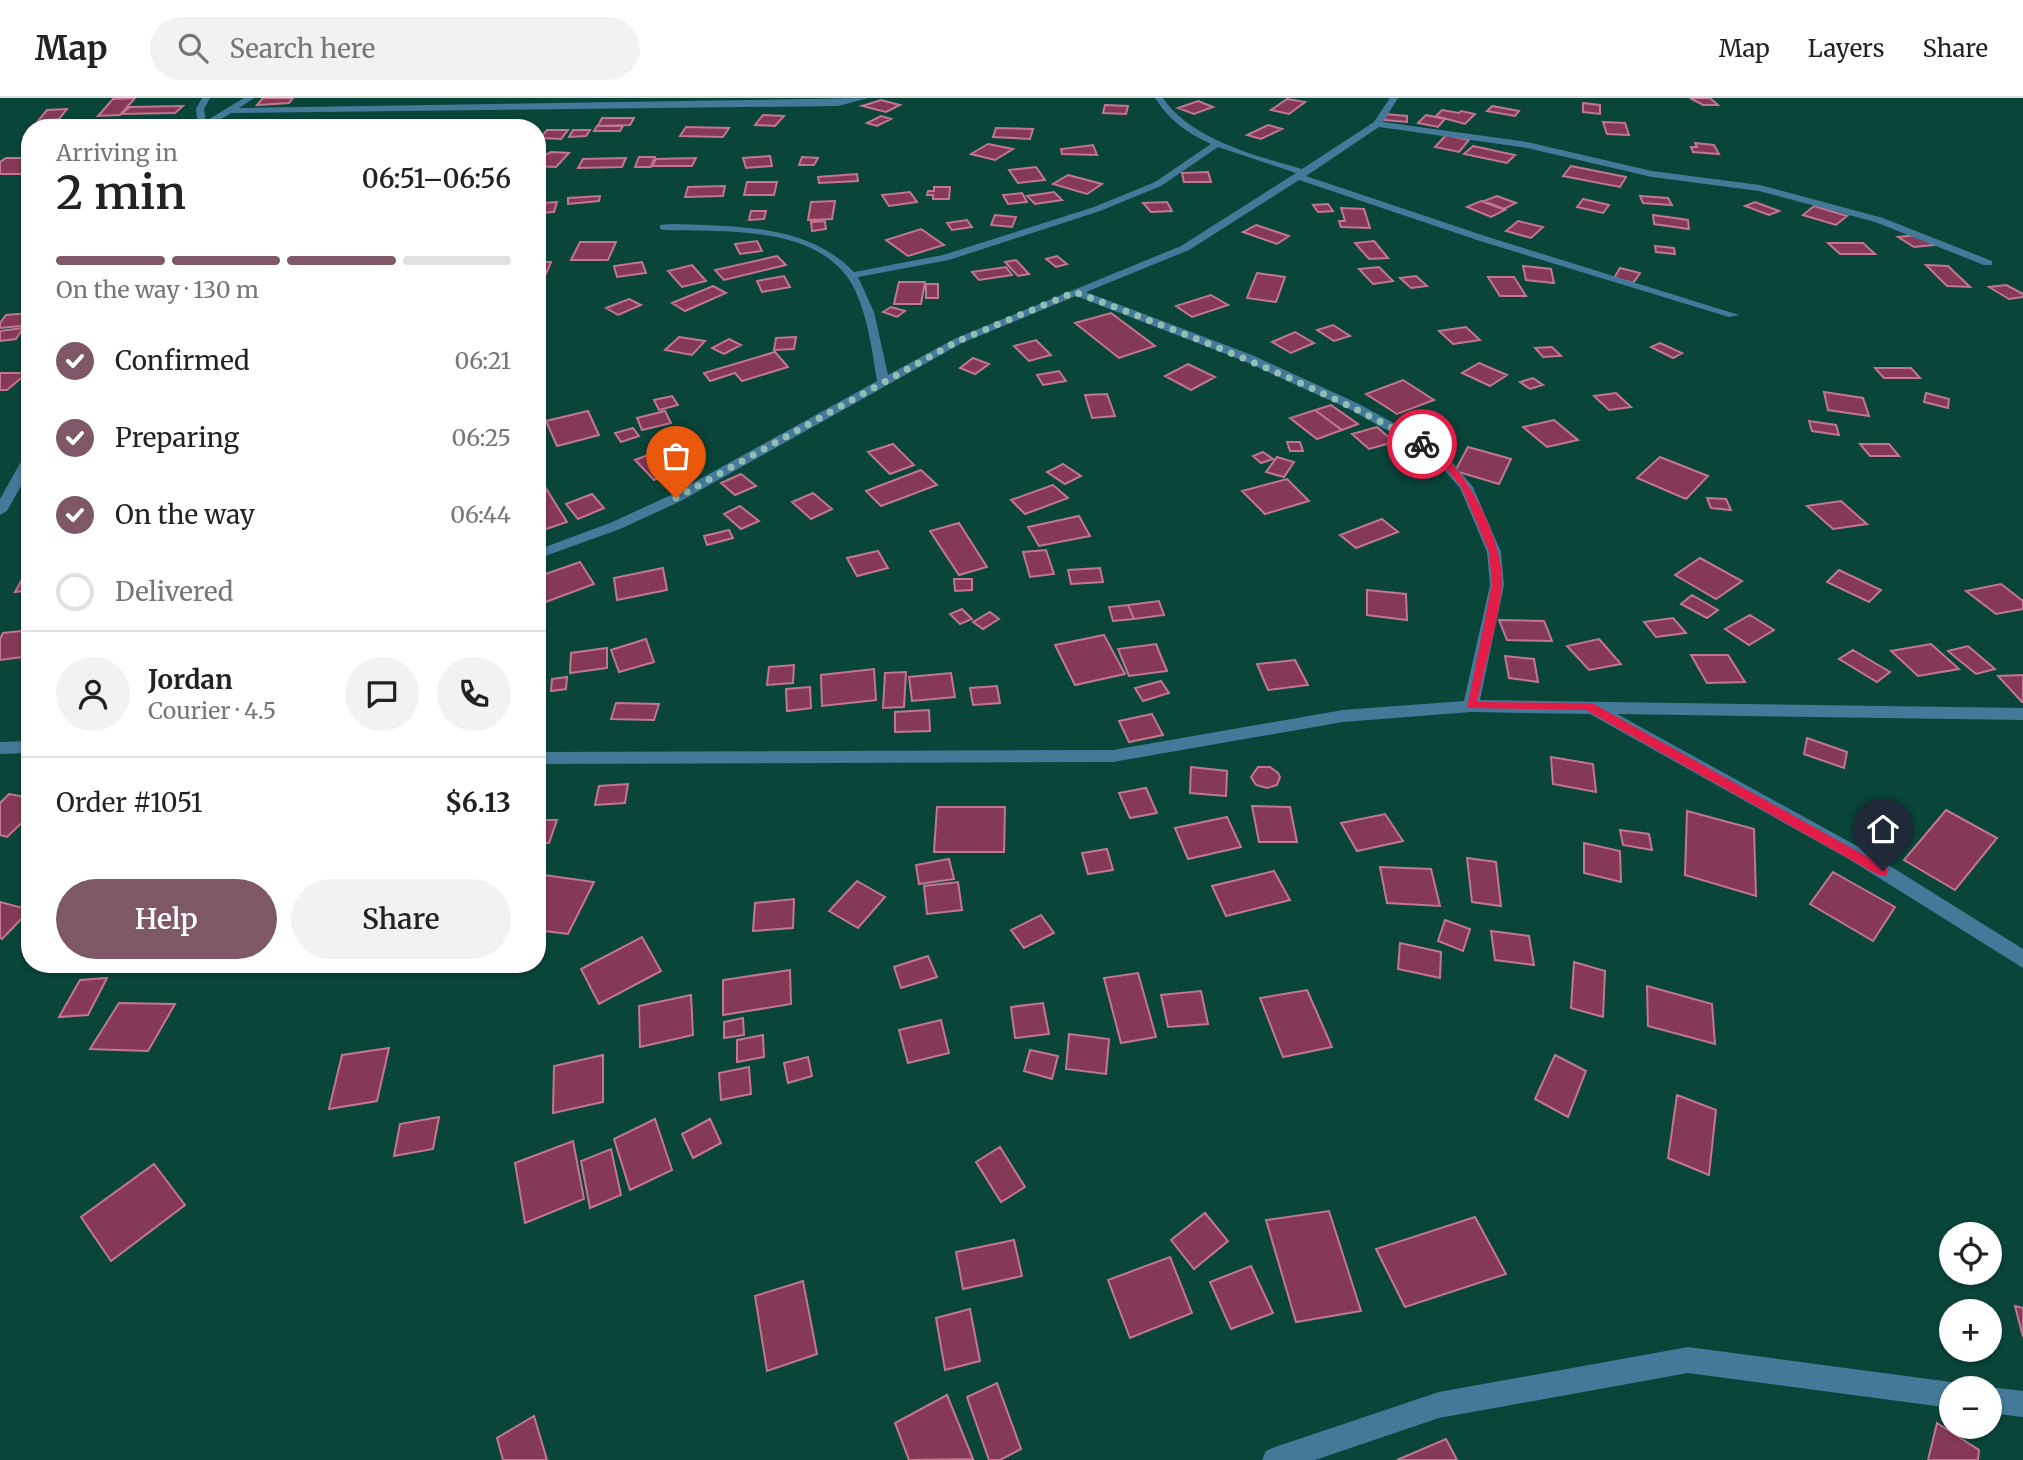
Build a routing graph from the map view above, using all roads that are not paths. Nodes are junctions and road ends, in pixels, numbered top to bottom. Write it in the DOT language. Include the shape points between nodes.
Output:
graph roads {
  1 [pos="206,98"];
  2 [pos="250,98"];
  3 [pos="475,98"];
  4 [pos="864,98"];
  5 [pos="1159,98"];
  6 [pos="1394,98"];
  7 [pos="464,110"];
  8 [pos="232,111"];
  9 [pos="202,119"];
  10 [pos="218,119"];
  11 [pos="1377,124"];
  12 [pos="1220,142"];
  13 [pos="1303,175"];
  14 [pos="664,227"];
  15 [pos="1988,263"];
  16 [pos="852,275"];
  17 [pos="1075,292"];
  18 [pos="1733,315"];
  19 [pos="883,382"];
  20 [pos="21,474"];
  21 [pos="0,511"];
  22 [pos="546,552"];
  23 [pos="1471,706"];
  24 [pos="1588,706"];
  25 [pos="2023,714"];
  26 [pos="21,747"];
  27 [pos="0,748"];
  28 [pos="546,758"];
  29 [pos="2023,959"];
  30 [pos="1939,1393"];
  31 [pos="2002,1401"];
  32 [pos="2023,1404"];
  33 [pos="1275,1460"];
  1 -- 9 [label="street"];
  2 -- 8 [label="street"];
  3 -- 7 [label="street"];
  4 -- 7 [label="street" via="838,103"];
  5 -- 12 [label="street" via="1174,118"];
  6 -- 11 [label="street"];
  7 -- 8 [label="street"];
  8 -- 10 [label="street"];
  11 -- 13 [label="street"];
  11 -- 15 [label="street" via="1527,145 1652,174 1760,188 1879,220"];
  12 -- 13 [label="street"];
  12 -- 16 [label="street" via="1157,184 1097,209 945,258"];
  13 -- 17 [label="street" via="1185,247"];
  13 -- 18 [label="street" via="1484,239"];
  14 -- 16 [label="street" via="762,232 799,241 833,256"];
  16 -- 19 [label="street" via="873,324"];
  17 -- 19 [label="street" via="958,341"];
  17 -- 23 [label="street" via="1248,358 1355,407 1436,452 1466,487 1494,552 1497,584"];
  19 -- 22 [label="street" via="676,498"];
  20 -- 21 [label="street"];
  23 -- 24 [label="street"];
  23 -- 28 [label="street" via="1343,716 1113,756"];
  24 -- 25 [label="street"];
  24 -- 29 [label="street" via="1859,856"];
  26 -- 27 [label="street"];
  30 -- 33 [label="street" via="1688,1360 1439,1405"];
  31 -- 32 [label="street"];
}
